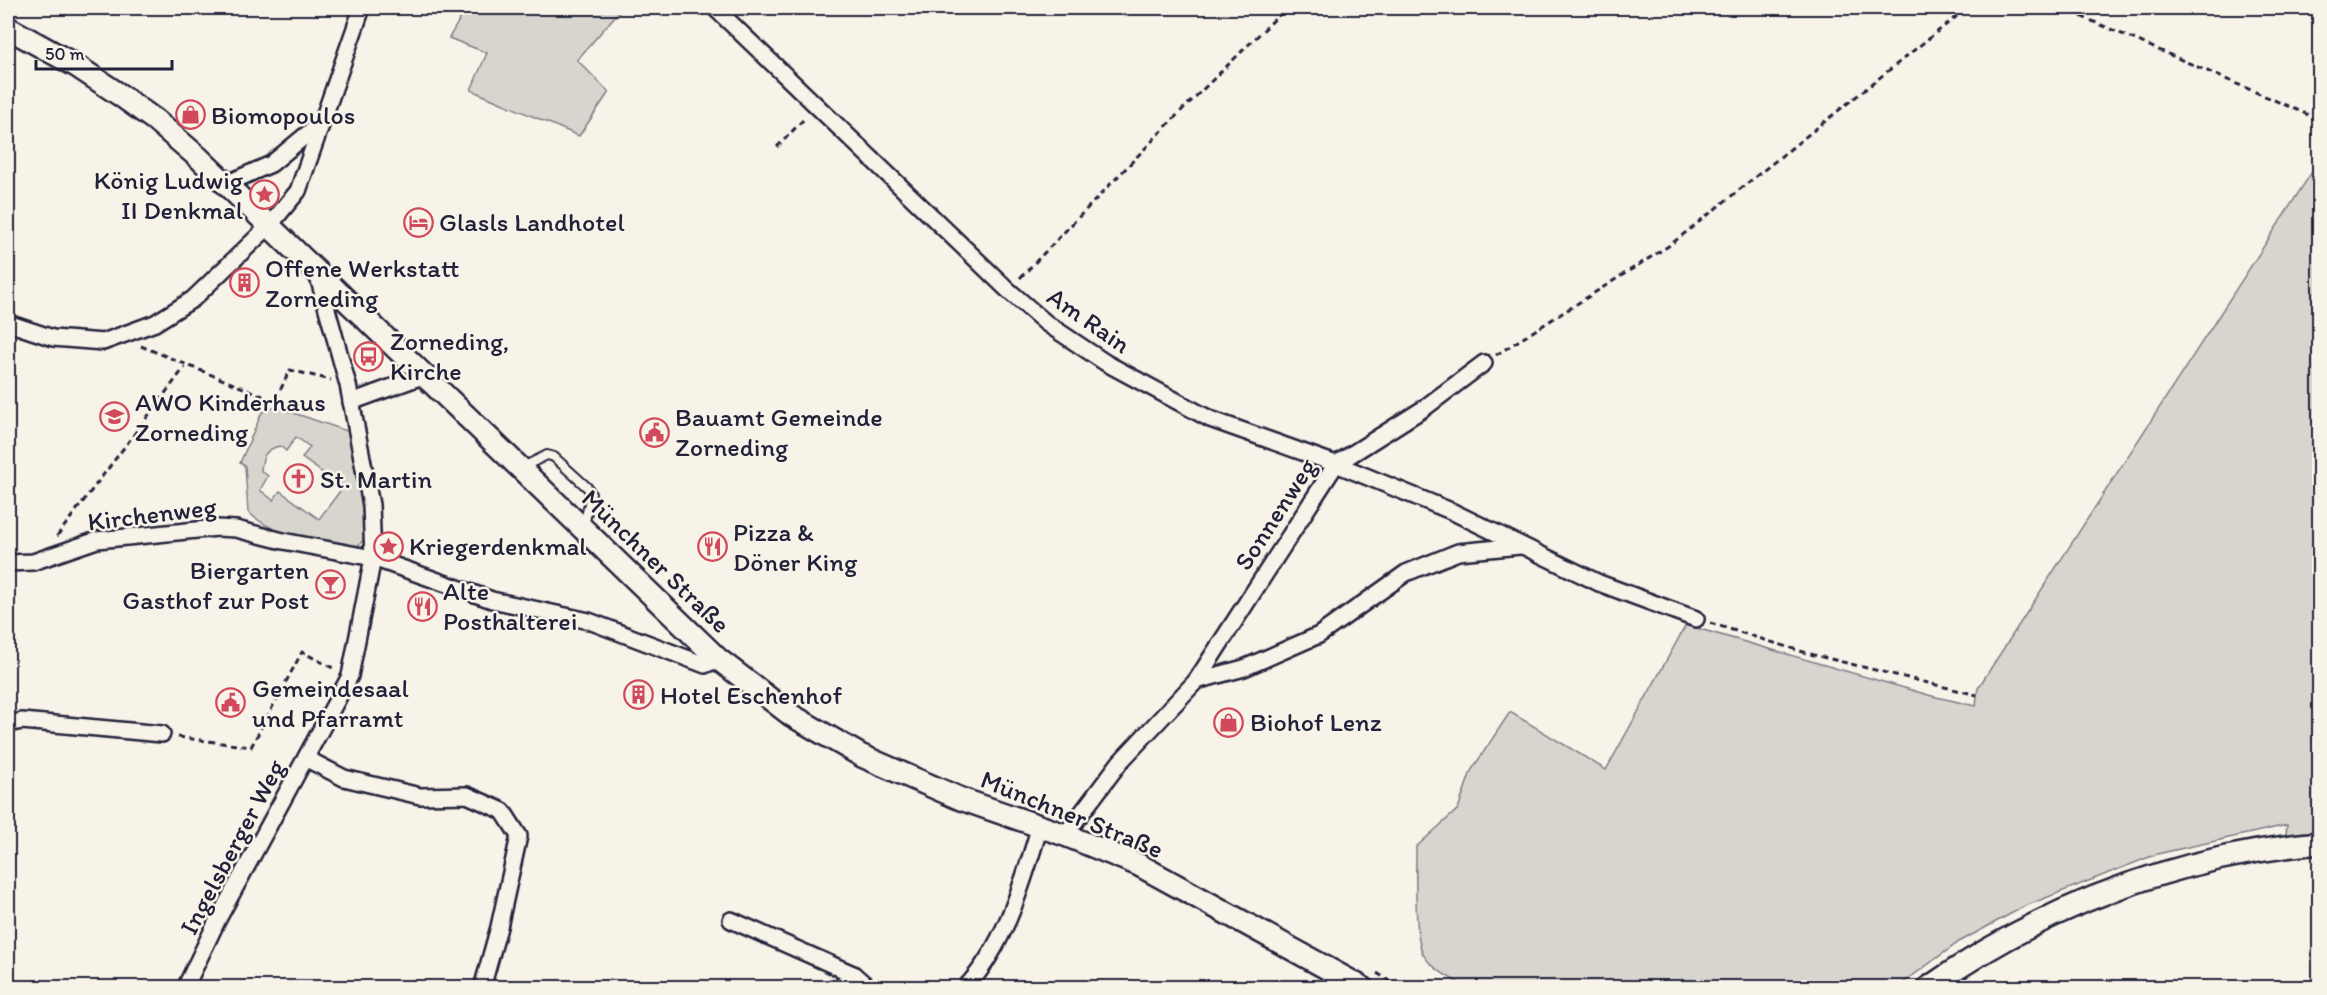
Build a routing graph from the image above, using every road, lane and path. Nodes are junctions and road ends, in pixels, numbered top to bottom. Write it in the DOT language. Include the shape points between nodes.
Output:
graph roads {
  1 [pos="362,8"];
  2 [pos="715,8"];
  3 [pos="1286,8"];
  4 [pos="1967,8"];
  5 [pos="2062,8"];
  6 [pos="8,28"];
  7 [pos="810,112"];
  8 [pos="2319,120"];
  9 [pos="323,121"];
  10 [pos="777,147"];
  11 [pos="226,184"];
  12 [pos="269,226"];
  13 [pos="316,270"];
  14 [pos="1024,274"];
  15 [pos="8,323"];
  16 [pos="121,337"];
  17 [pos="1484,363"];
  18 [pos="186,366"];
  19 [pos="425,375"];
  20 [pos="335,381"];
  21 [pos="351,402"];
  22 [pos="1336,464"];
  23 [pos="522,468"];
  24 [pos="584,528"];
  25 [pos="56,537"];
  26 [pos="1520,546"];
  27 [pos="374,558"];
  28 [pos="8,563"];
  29 [pos="1696,619"];
  30 [pos="718,659"];
  31 [pos="350,676"];
  32 [pos="1196,681"];
  33 [pos="1977,695"];
  34 [pos="8,724"];
  35 [pos="162,734"];
  36 [pos="307,759"];
  37 [pos="1040,826"];
  38 [pos="1065,835"];
  39 [pos="2319,843"];
  40 [pos="731,920"];
  41 [pos="853,974"];
  42 [pos="185,987"];
  43 [pos="482,987"];
  44 [pos="840,987"];
  45 [pos="869,987"];
  46 [pos="965,987"];
  47 [pos="1363,987"];
  48 [pos="1928,987"];
  1 -- 9 [label="street"];
  2 -- 22 [label="street, Am Rain" via="1046,323 1150,388 1210,419"];
  3 -- 14 [label="path"];
  4 -- 17 [label="path" via="1670,245"];
  5 -- 8 [label="path"];
  6 -- 11 [label="street, Münchner Straße" via="75,65 155,120"];
  7 -- 10 [label="path"];
  9 -- 11 [label="street" via="271,164"];
  9 -- 12 [label="street" via="298,191"];
  11 -- 12 [label="street, Münchner Straße"];
  12 -- 13 [label="street, Münchner Straße"];
  12 -- 16 [label="street" via="182,308"];
  13 -- 19 [label="street, Münchner Straße"];
  13 -- 21 [label="street, Ingelsberger Weg"];
  15 -- 16 [label="street" via="53,338 103,342"];
  16 -- 18 [label="path"];
  17 -- 22 [label="street, Sonnenweg" via="1423,409"];
  18 -- 20 [label="path" via="275,401 290,370"];
  18 -- 25 [label="path"];
  19 -- 21 [label="street"];
  19 -- 23 [label="street, Münchner Straße"];
  21 -- 27 [label="street, Ingelsberger Weg" via="370,505"];
  22 -- 26 [label="street, Am Rain" via="1451,511"];
  22 -- 32 [label="street, Sonnenweg"];
  23 -- 24 [label="street, Münchner Straße"];
  23 -- 24 [label="lane" via="547,455 554,457 588,488 591,494"];
  24 -- 30 [label="street, Münchner Straße"];
  26 -- 29 [label="street, Am Rain" via="1599,583"];
  26 -- 32 [label="street" via="1458,552 1406,573 1319,635 1244,668"];
  27 -- 28 [label="street, Kirchenweg" via="217,528 98,540 33,562"];
  27 -- 30 [label="street, Kirchenweg" via="492,600 589,621 705,665"];
  27 -- 31 [label="street, Ingelsberger Weg" via="352,633"];
  29 -- 33 [label="path" via="1810,654"];
  30 -- 37 [label="street, Münchner Straße" via="791,714 862,756 961,799"];
  31 -- 35 [label="path" via="302,652 250,747"];
  31 -- 36 [label="street, Ingelsberger Weg"];
  32 -- 38 [label="street, Sonnenweg" via="1120,762"];
  34 -- 35 [label="street" via="22,721"];
  36 -- 42 [label="street, Ingelsberger Weg"];
  36 -- 43 [label="street" via="344,778 420,796 467,795 502,811 519,836"];
  37 -- 38 [label="street, Münchner Straße"];
  37 -- 46 [label="street" via="1002,931 976,976"];
  38 -- 47 [label="street, Münchner Straße" via="1139,865"];
  39 -- 48 [label="street" via="2249,852 2155,874 2019,931"];
  40 -- 41 [label="street"];
  41 -- 44 [label="street"];
  41 -- 45 [label="street"];
}
